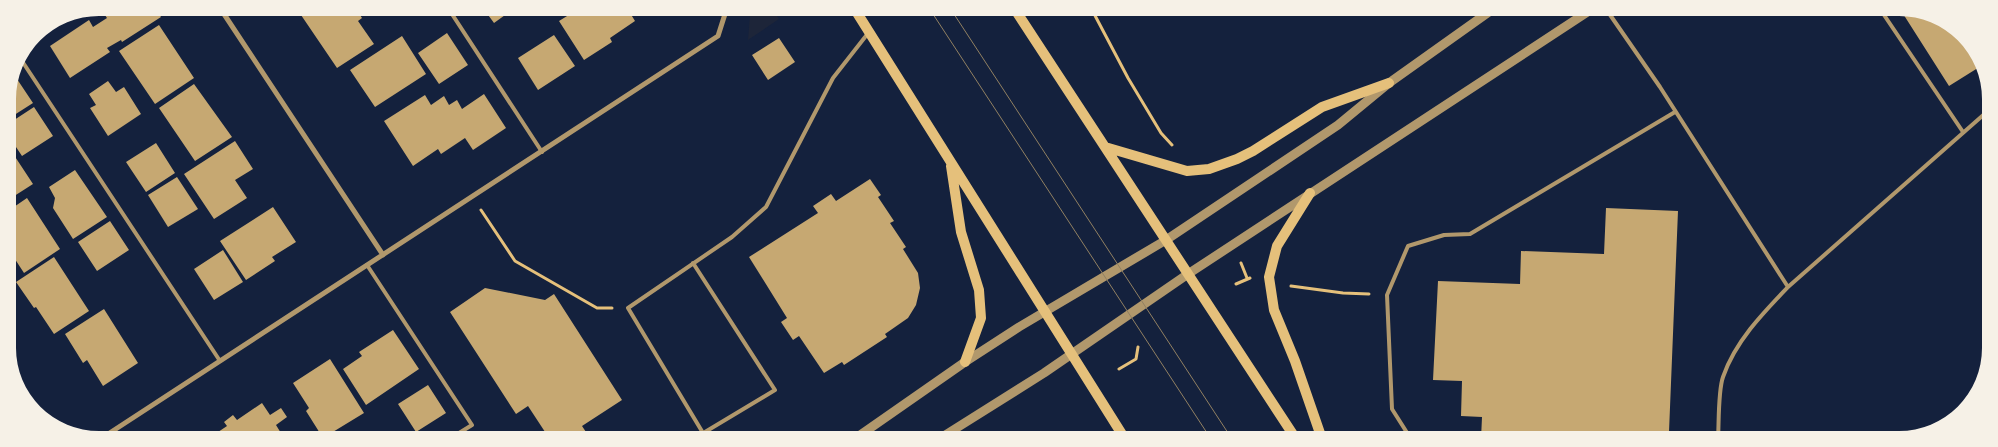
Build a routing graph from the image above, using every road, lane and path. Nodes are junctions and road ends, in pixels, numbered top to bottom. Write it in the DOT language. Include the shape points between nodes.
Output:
graph roads {
  1 [pos="225,16"];
  2 [pos="453,16"];
  3 [pos="724,16"];
  4 [pos="859,16"];
  5 [pos="1019,16"];
  6 [pos="1095,16"];
  7 [pos="1483,16"];
  8 [pos="1581,16"];
  9 [pos="1611,16"];
  10 [pos="1885,16"];
  11 [pos="869,32"];
  12 [pos="24,64"];
  13 [pos="1389,83"];
  14 [pos="1675,112"];
  15 [pos="1982,116"];
  16 [pos="1963,132"];
  17 [pos="1105,147"];
  18 [pos="1180,148"];
  19 [pos="542,152"];
  20 [pos="951,162"];
  21 [pos="1310,193"];
  22 [pos="472,197"];
  23 [pos="1166,240"];
  24 [pos="383,254"];
  25 [pos="694,263"];
  26 [pos="1241,263"];
  27 [pos="367,265"];
  28 [pos="1188,274"];
  29 [pos="1247,278"];
  30 [pos="1256,278"];
  31 [pos="1236,284"];
  32 [pos="1292,286"];
  33 [pos="1788,287"];
  34 [pos="1387,295"];
  35 [pos="628,308"];
  36 [pos="1045,312"];
  37 [pos="1138,347"];
  38 [pos="1072,354"];
  39 [pos="220,361"];
  40 [pos="965,362"];
  41 [pos="1119,368"];
  42 [pos="113,431"];
  43 [pos="462,431"];
  44 [pos="702,431"];
  45 [pos="706,431"];
  46 [pos="866,431"];
  47 [pos="951,431"];
  48 [pos="1120,431"];
  49 [pos="1291,431"];
  50 [pos="1319,431"];
  51 [pos="1406,431"];
  52 [pos="1719,431"];
  1 -- 24 [label="street"];
  2 -- 19 [label="lane"];
  3 -- 19 [label="street" via="718,36"];
  4 -- 11 [label="main road"];
  5 -- 17 [label="main road"];
  6 -- 18 [label="path" via="1161,133"];
  7 -- 13 [label="street"];
  8 -- 21 [label="street"];
  9 -- 14 [label="lane"];
  10 -- 16 [label="lane"];
  11 -- 20 [label="main road"];
  11 -- 25 [label="lane" via="833,78 766,207 732,237"];
  12 -- 39 [label="lane"];
  13 -- 17 [label="main road" via="1322,106 1253,151 1209,168 1186,171"];
  13 -- 23 [label="street" via="1338,125"];
  14 -- 33 [label="lane"];
  14 -- 34 [label="lane" via="1470,234 1444,235 1408,246"];
  15 -- 16 [label="lane"];
  16 -- 33 [label="lane"];
  17 -- 23 [label="main road"];
  19 -- 22 [label="street"];
  20 -- 36 [label="main road"];
  20 -- 40 [label="main road" via="961,232 979,290 981,318"];
  21 -- 28 [label="street"];
  21 -- 50 [label="main road" via="1277,246 1269,277 1274,310"];
  22 -- 24 [label="street"];
  22 -- 35 [label="path" via="515,261 597,308"];
  23 -- 28 [label="main road"];
  23 -- 36 [label="street"];
  24 -- 27 [label="street"];
  25 -- 35 [label="lane"];
  25 -- 45 [label="lane" via="775,390"];
  26 -- 29 [label="path"];
  27 -- 39 [label="street"];
  27 -- 43 [label="lane" via="472,425"];
  28 -- 38 [label="street"];
  28 -- 49 [label="main road"];
  29 -- 30 [label="path"];
  29 -- 31 [label="path"];
  32 -- 34 [label="path"];
  33 -- 52 [label="lane" via="1738,345 1722,379"];
  34 -- 51 [label="lane" via="1392,409"];
  35 -- 44 [label="lane"];
  36 -- 38 [label="main road"];
  36 -- 40 [label="street"];
  37 -- 41 [label="path" via="1136,360"];
  38 -- 47 [label="street"];
  38 -- 48 [label="main road"];
  39 -- 42 [label="street"];
  40 -- 46 [label="street"];
}
